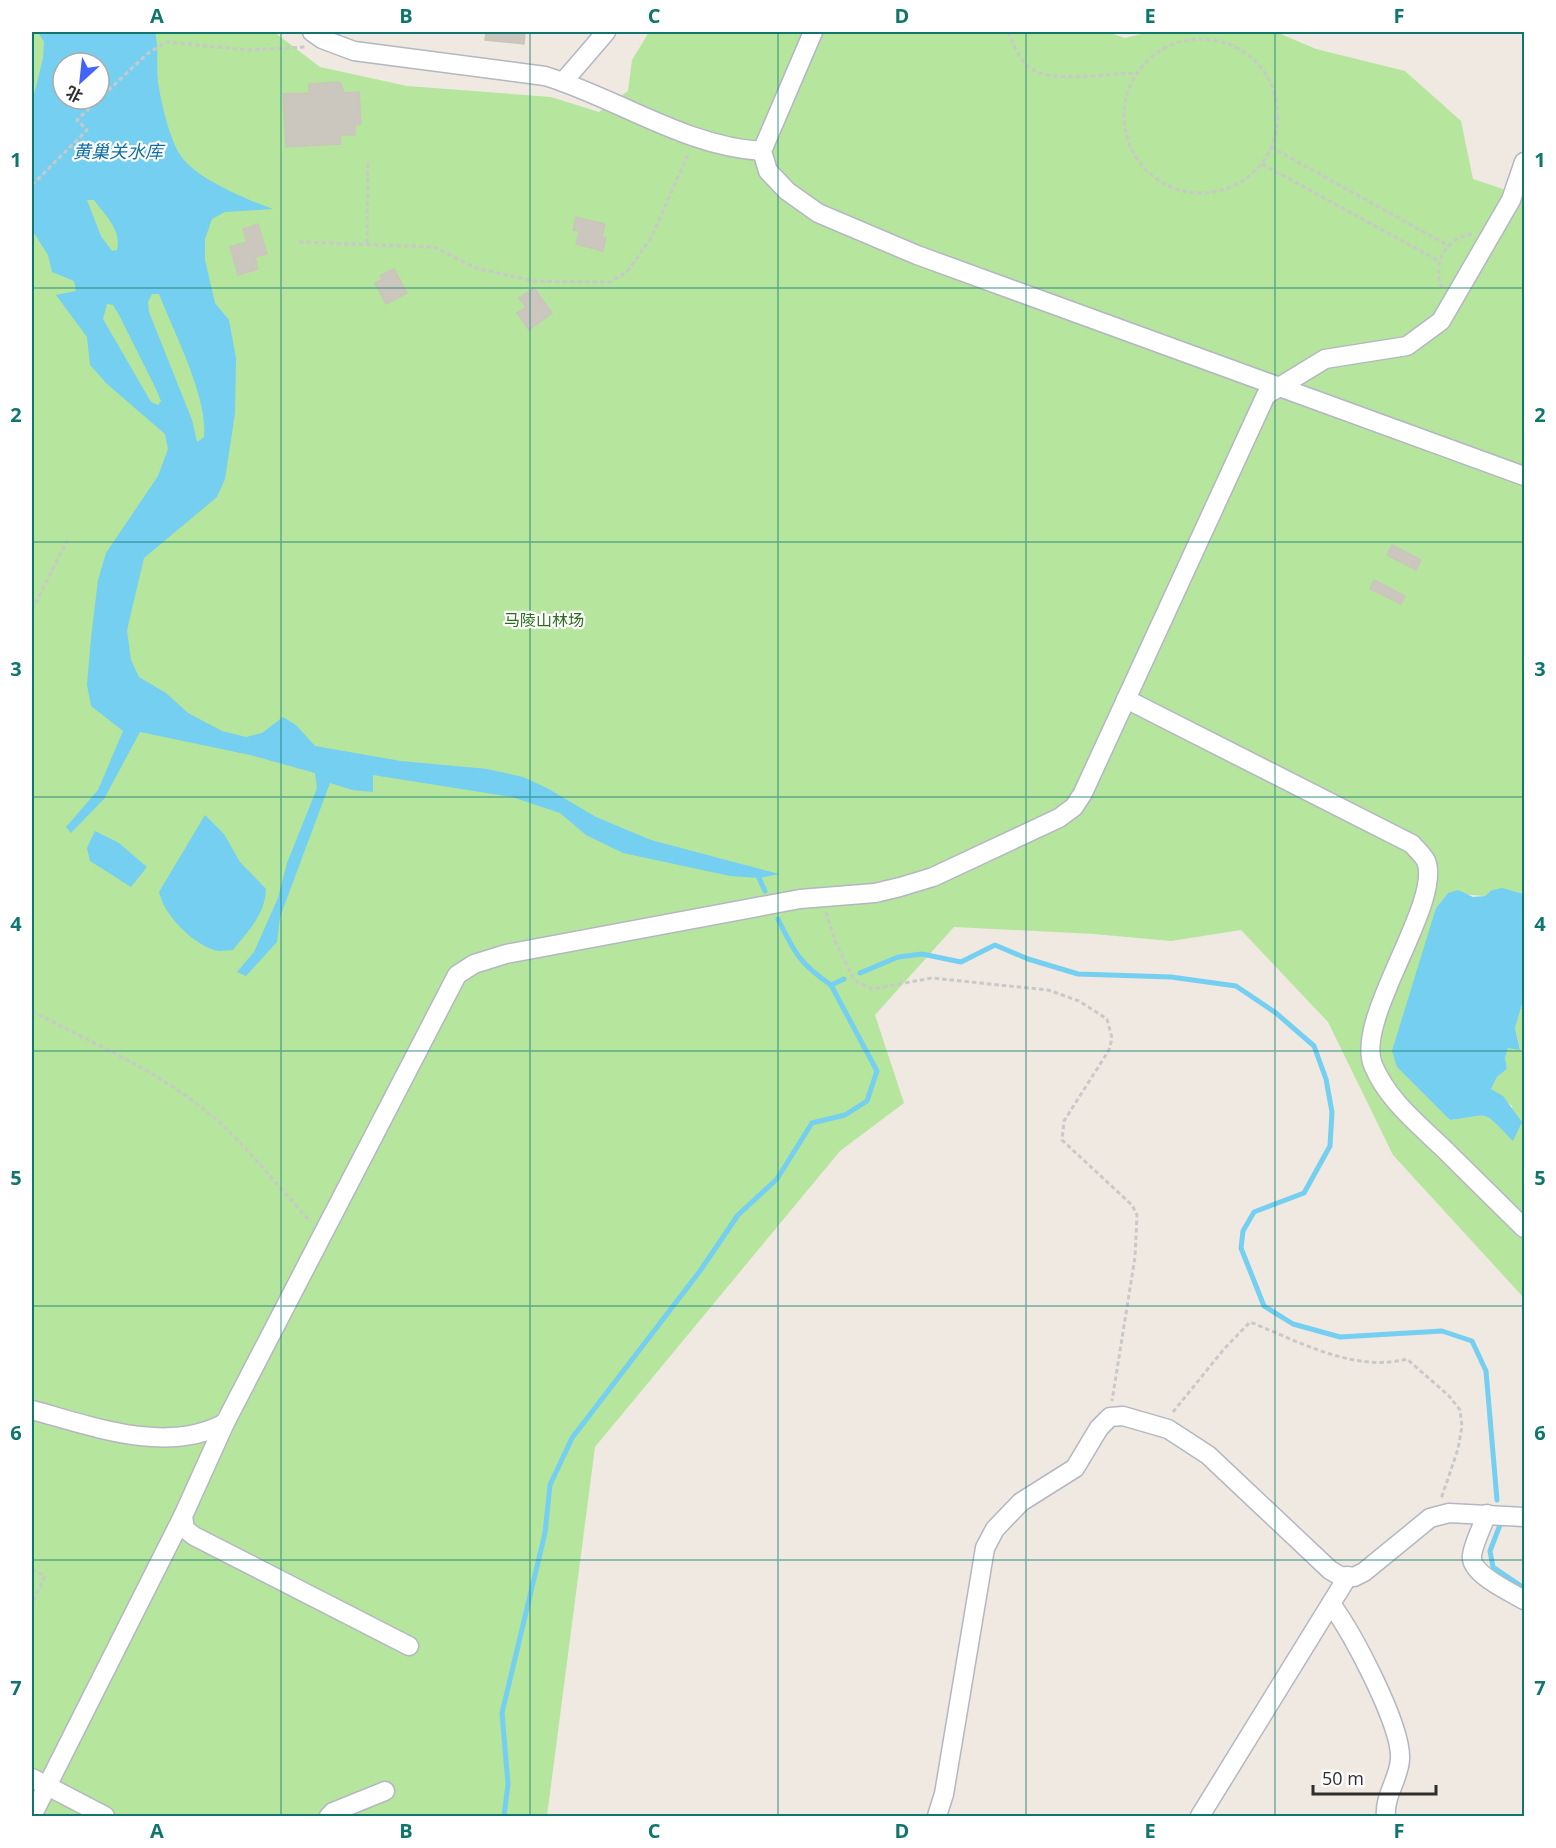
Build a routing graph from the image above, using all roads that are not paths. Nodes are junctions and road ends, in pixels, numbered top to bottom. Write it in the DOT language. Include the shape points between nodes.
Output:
graph roads {
  1 [pos="312,32"];
  2 [pos="606,32"];
  3 [pos="813,32"];
  4 [pos="563,82"];
  5 [pos="762,151"];
  6 [pos="1524,162"];
  7 [pos="1279,386"];
  8 [pos="1524,476"];
  9 [pos="1126,699"];
  10 [pos="1524,1228"];
  11 [pos="32,1410"];
  12 [pos="225,1423"];
  13 [pos="1487,1514"];
  14 [pos="183,1516"];
  15 [pos="1524,1517"];
  16 [pos="1348,1576"];
  17 [pos="1524,1600"];
  18 [pos="1331,1604"];
  19 [pos="409,1646"];
  20 [pos="39,1782"];
  21 [pos="385,1791"];
  22 [pos="33,1816"];
  23 [pos="105,1816"];
  24 [pos="328,1816"];
  25 [pos="937,1816"];
  26 [pos="1200,1816"];
  27 [pos="1386,1816"];
  1 -- 4 [label="street" via="354,51 545,76"];
  2 -- 4 [label="street"];
  3 -- 5 [label="street"];
  4 -- 5 [label="street" via="696,137 737,150"];
  5 -- 7 [label="street" via="768,171 787,191 818,213 917,255"];
  6 -- 7 [label="street" via="1511,200 1441,321 1407,346 1325,359"];
  7 -- 8 [label="street"];
  7 -- 9 [label="street" via="1266,395"];
  9 -- 10 [label="street" via="1412,844 1426,861 1429,878 1423,899 1369,1047 1372,1064 1394,1100"];
  9 -- 12 [label="street" via="1074,807 1059,818 933,877 875,893 822,898 530,950 474,964 457,975"];
  11 -- 12 [label="street" via="106,1430 158,1438 206,1433"];
  12 -- 14 [label="street"];
  13 -- 15 [label="street"];
  13 -- 16 [label="street" via="1449,1513 1430,1518 1364,1572"];
  13 -- 17 [label="street" via="1472,1556 1473,1564 1493,1583"];
  14 -- 19 [label="street" via="185,1529 194,1536"];
  14 -- 20 [label="street"];
  16 -- 18 [label="street"];
  16 -- 25 [label="street" via="1330,1570 1208,1455 1161,1427 1123,1416 1110,1417 1075,1468 1021,1502 995,1529 985,1548 944,1794"];
  18 -- 26 [label="street"];
  18 -- 27 [label="street" via="1353,1639 1398,1736 1400,1760"];
  20 -- 22 [label="street"];
  20 -- 23 [label="street"];
  21 -- 24 [label="street"];
}
